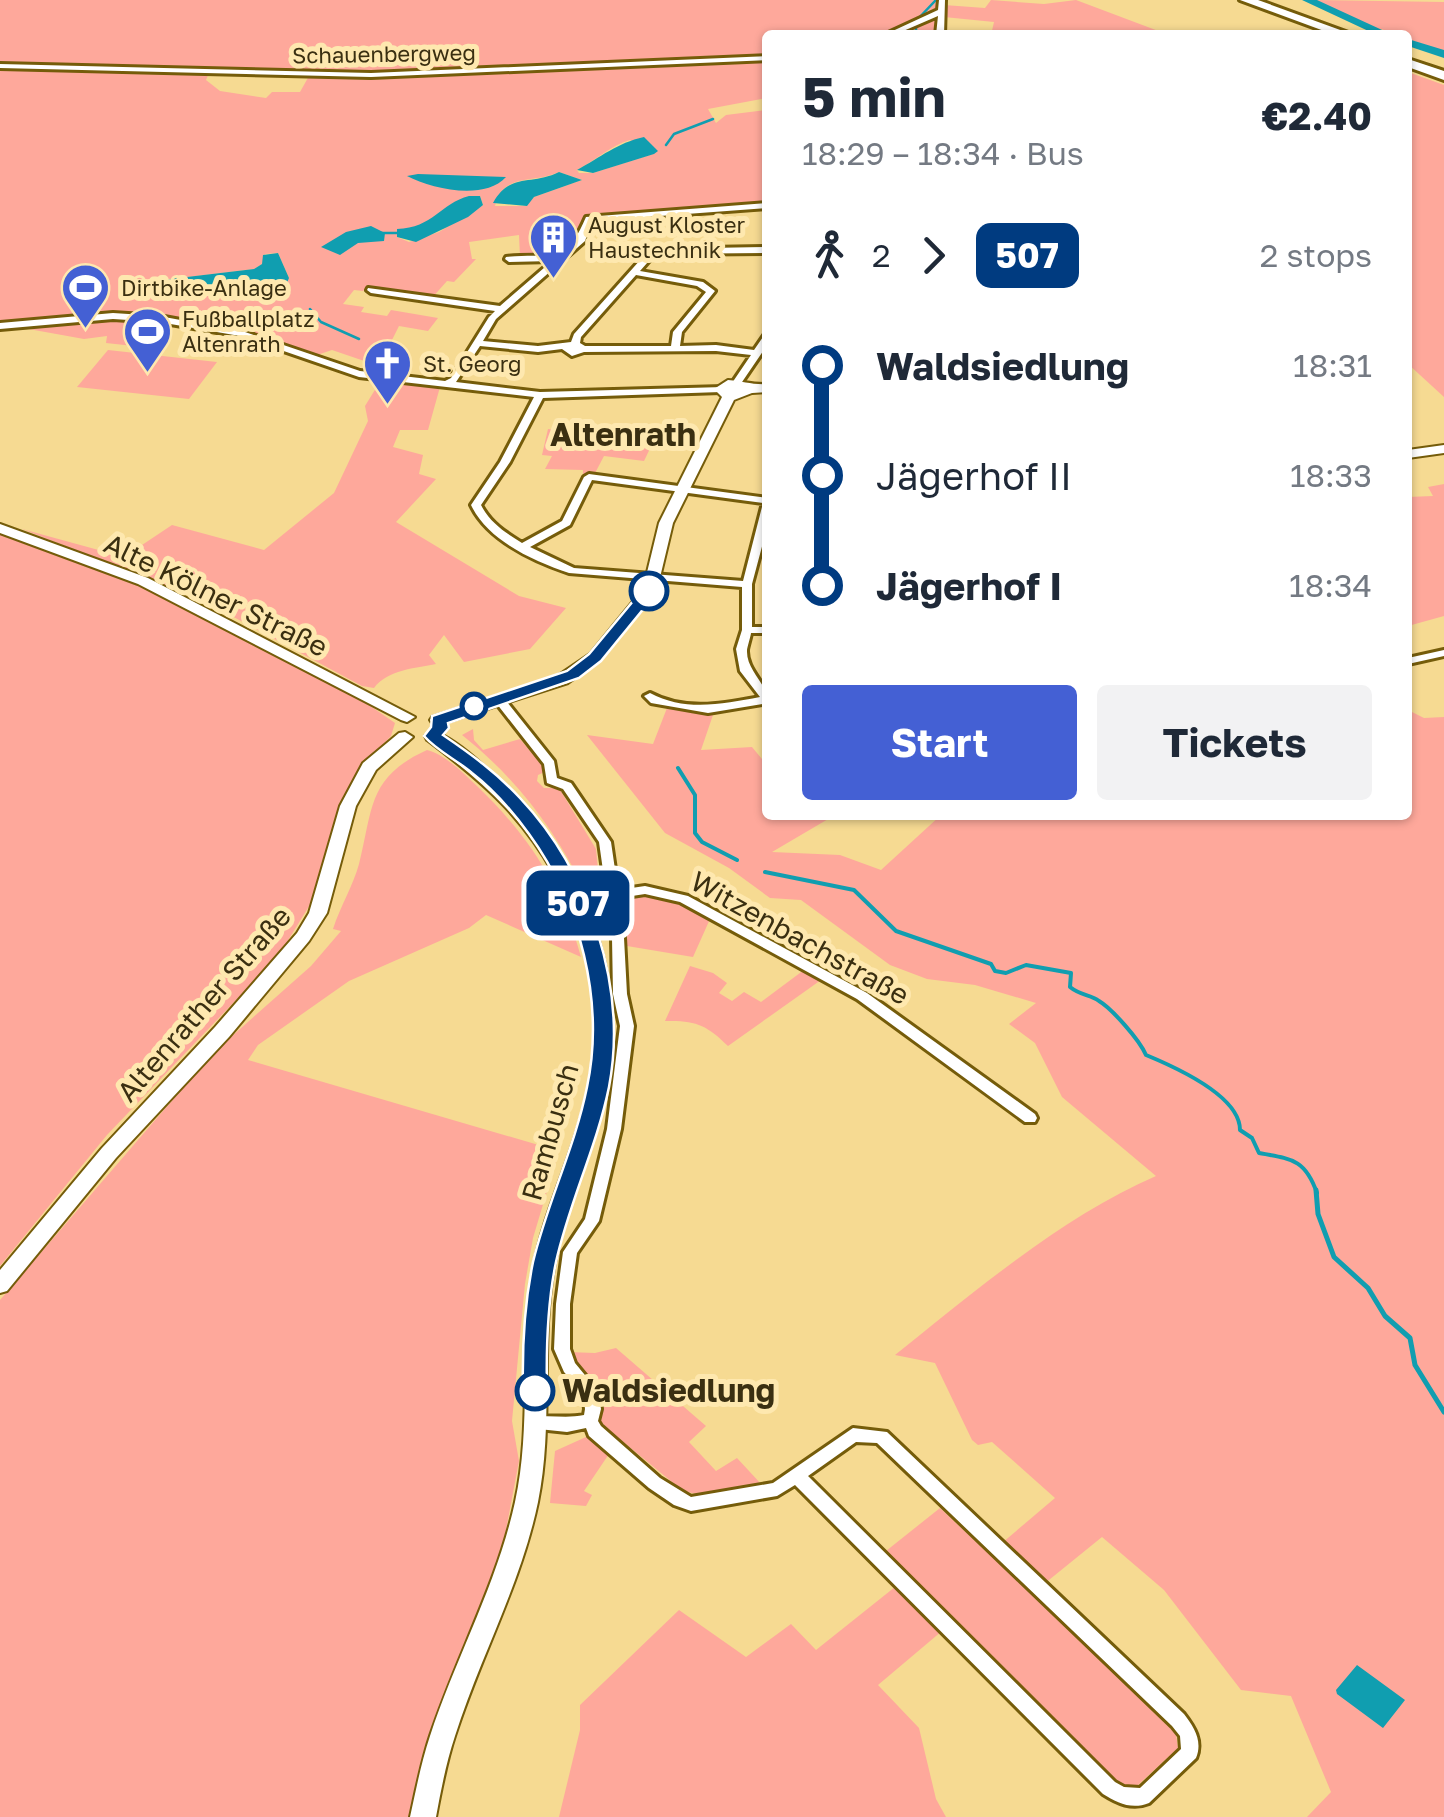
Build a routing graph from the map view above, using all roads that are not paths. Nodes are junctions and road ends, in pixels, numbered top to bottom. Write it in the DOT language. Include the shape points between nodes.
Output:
graph roads {
  1 [pos="942,0"];
  2 [pos="1223,0"];
  3 [pos="1246,0"];
  4 [pos="940,12"];
  5 [pos="899,30"];
  6 [pos="940,30"];
  7 [pos="1310,30"];
  8 [pos="1333,30"];
  9 [pos="1412,56"];
  10 [pos="762,58"];
  11 [pos="1412,64"];
  12 [pos="0,66"];
  13 [pos="1444,68"];
  14 [pos="1444,76"];
  15 [pos="762,205"];
  16 [pos="762,250"];
  17 [pos="562,258"];
  18 [pos="509,259"];
  19 [pos="634,272"];
  20 [pos="371,290"];
  21 [pos="502,309"];
  22 [pos="0,326"];
  23 [pos="476,343"];
  24 [pos="762,345"];
  25 [pos="574,347"];
  26 [pos="675,348"];
  27 [pos="756,354"];
  28 [pos="446,384"];
  29 [pos="762,388"];
  30 [pos="734,389"];
  31 [pos="540,395"];
  32 [pos="1444,449"];
  33 [pos="1412,453"];
  34 [pos="684,489"];
  35 [pos="762,501"];
  36 [pos="762,524"];
  37 [pos="0,528"];
  38 [pos="523,547"];
  39 [pos="652,578"];
  40 [pos="746,584"];
  41 [pos="747,630"];
  42 [pos="762,630"];
  43 [pos="1444,653"];
  44 [pos="1412,661"];
  45 [pos="762,693"];
  46 [pos="650,696"];
  47 [pos="499,699"];
  48 [pos="762,701"];
  49 [pos="407,717"];
  50 [pos="435,728"];
  51 [pos="405,738"];
  52 [pos="612,892"];
  53 [pos="578,902"];
  54 [pos="1030,1118"];
  55 [pos="0,1284"];
  56 [pos="590,1421"];
  57 [pos="535,1423"];
  58 [pos="797,1476"];
  59 [pos="424,1817"];
  1 -- 4 [label="street"];
  2 -- 7 [label="highway"];
  3 -- 8 [label="highway"];
  4 -- 5 [label="street"];
  4 -- 6 [label="street"];
  9 -- 13 [label="highway"];
  10 -- 12 [label="street, Schauenbergweg" via="352,76"];
  11 -- 14 [label="highway"];
  15 -- 17 [label="street" via="589,219 582,239"];
  16 -- 19 [label="street" via="656,250"];
  17 -- 18 [label="street"];
  17 -- 21 [label="street"];
  19 -- 25 [label="street"];
  19 -- 26 [label="street" via="711,291 678,332"];
  20 -- 21 [label="street"];
  21 -- 23 [label="street"];
  22 -- 28 [label="street" via="113,316 159,319 236,333 342,370"];
  23 -- 25 [label="street"];
  23 -- 28 [label="street"];
  24 -- 27 [label="street"];
  25 -- 26 [label="street"];
  26 -- 27 [label="street"];
  27 -- 30 [label="street"];
  28 -- 31 [label="street"];
  29 -- 30 [label="street"];
  30 -- 31 [label="street"];
  30 -- 34 [label="street"];
  31 -- 38 [label="street" via="475,508"];
  32 -- 33 [label="street"];
  34 -- 35 [label="street"];
  34 -- 38 [label="street" via="589,477 566,523"];
  34 -- 39 [label="street" via="666,523"];
  36 -- 40 [label="street"];
  37 -- 49 [label="street, Alte Kölner Straße" via="143,581"];
  38 -- 39 [label="street" via="573,571"];
  39 -- 40 [label="street"];
  39 -- 47 [label="street" via="642,601 589,662 562,680"];
  40 -- 41 [label="street"];
  41 -- 42 [label="street"];
  41 -- 45 [label="street" via="744,666"];
  43 -- 44 [label="street"];
  46 -- 48 [label="street" via="708,710"];
  47 -- 50 [label="street"];
  47 -- 52 [label="street, Rambusch" via="550,764 551,780 567,786 605,842"];
  49 -- 50 [label="street" via="422,714"];
  49 -- 51 [label="street" via="398,728"];
  50 -- 51 [label="street"];
  50 -- 53 [label="street, Rambusch" via="514,802"];
  51 -- 55 [label="street, Altenrather Straße" via="369,767 348,806 318,912 303,937"];
  52 -- 53 [label="street, Witzenbachstraße"];
  52 -- 54 [label="street, Witzenbachstraße" via="675,895 823,973"];
  52 -- 56 [label="street, Rambusch" via="627,1026 614,1128 592,1221 570,1252 560,1336 567,1364 590,1391"];
  53 -- 57 [label="street, Rambusch" via="601,988 602,1054 590,1122 536,1305"];
  56 -- 57 [label="street"];
  56 -- 58 [label="street" via="684,1502 777,1489"];
  57 -- 59 [label="street, Rambusch" via="518,1534 442,1736"];
  58 -- 58 [label="street" via="1108,1788 1143,1797 1190,1752 1178,1720 881,1437 853,1434"];
}
